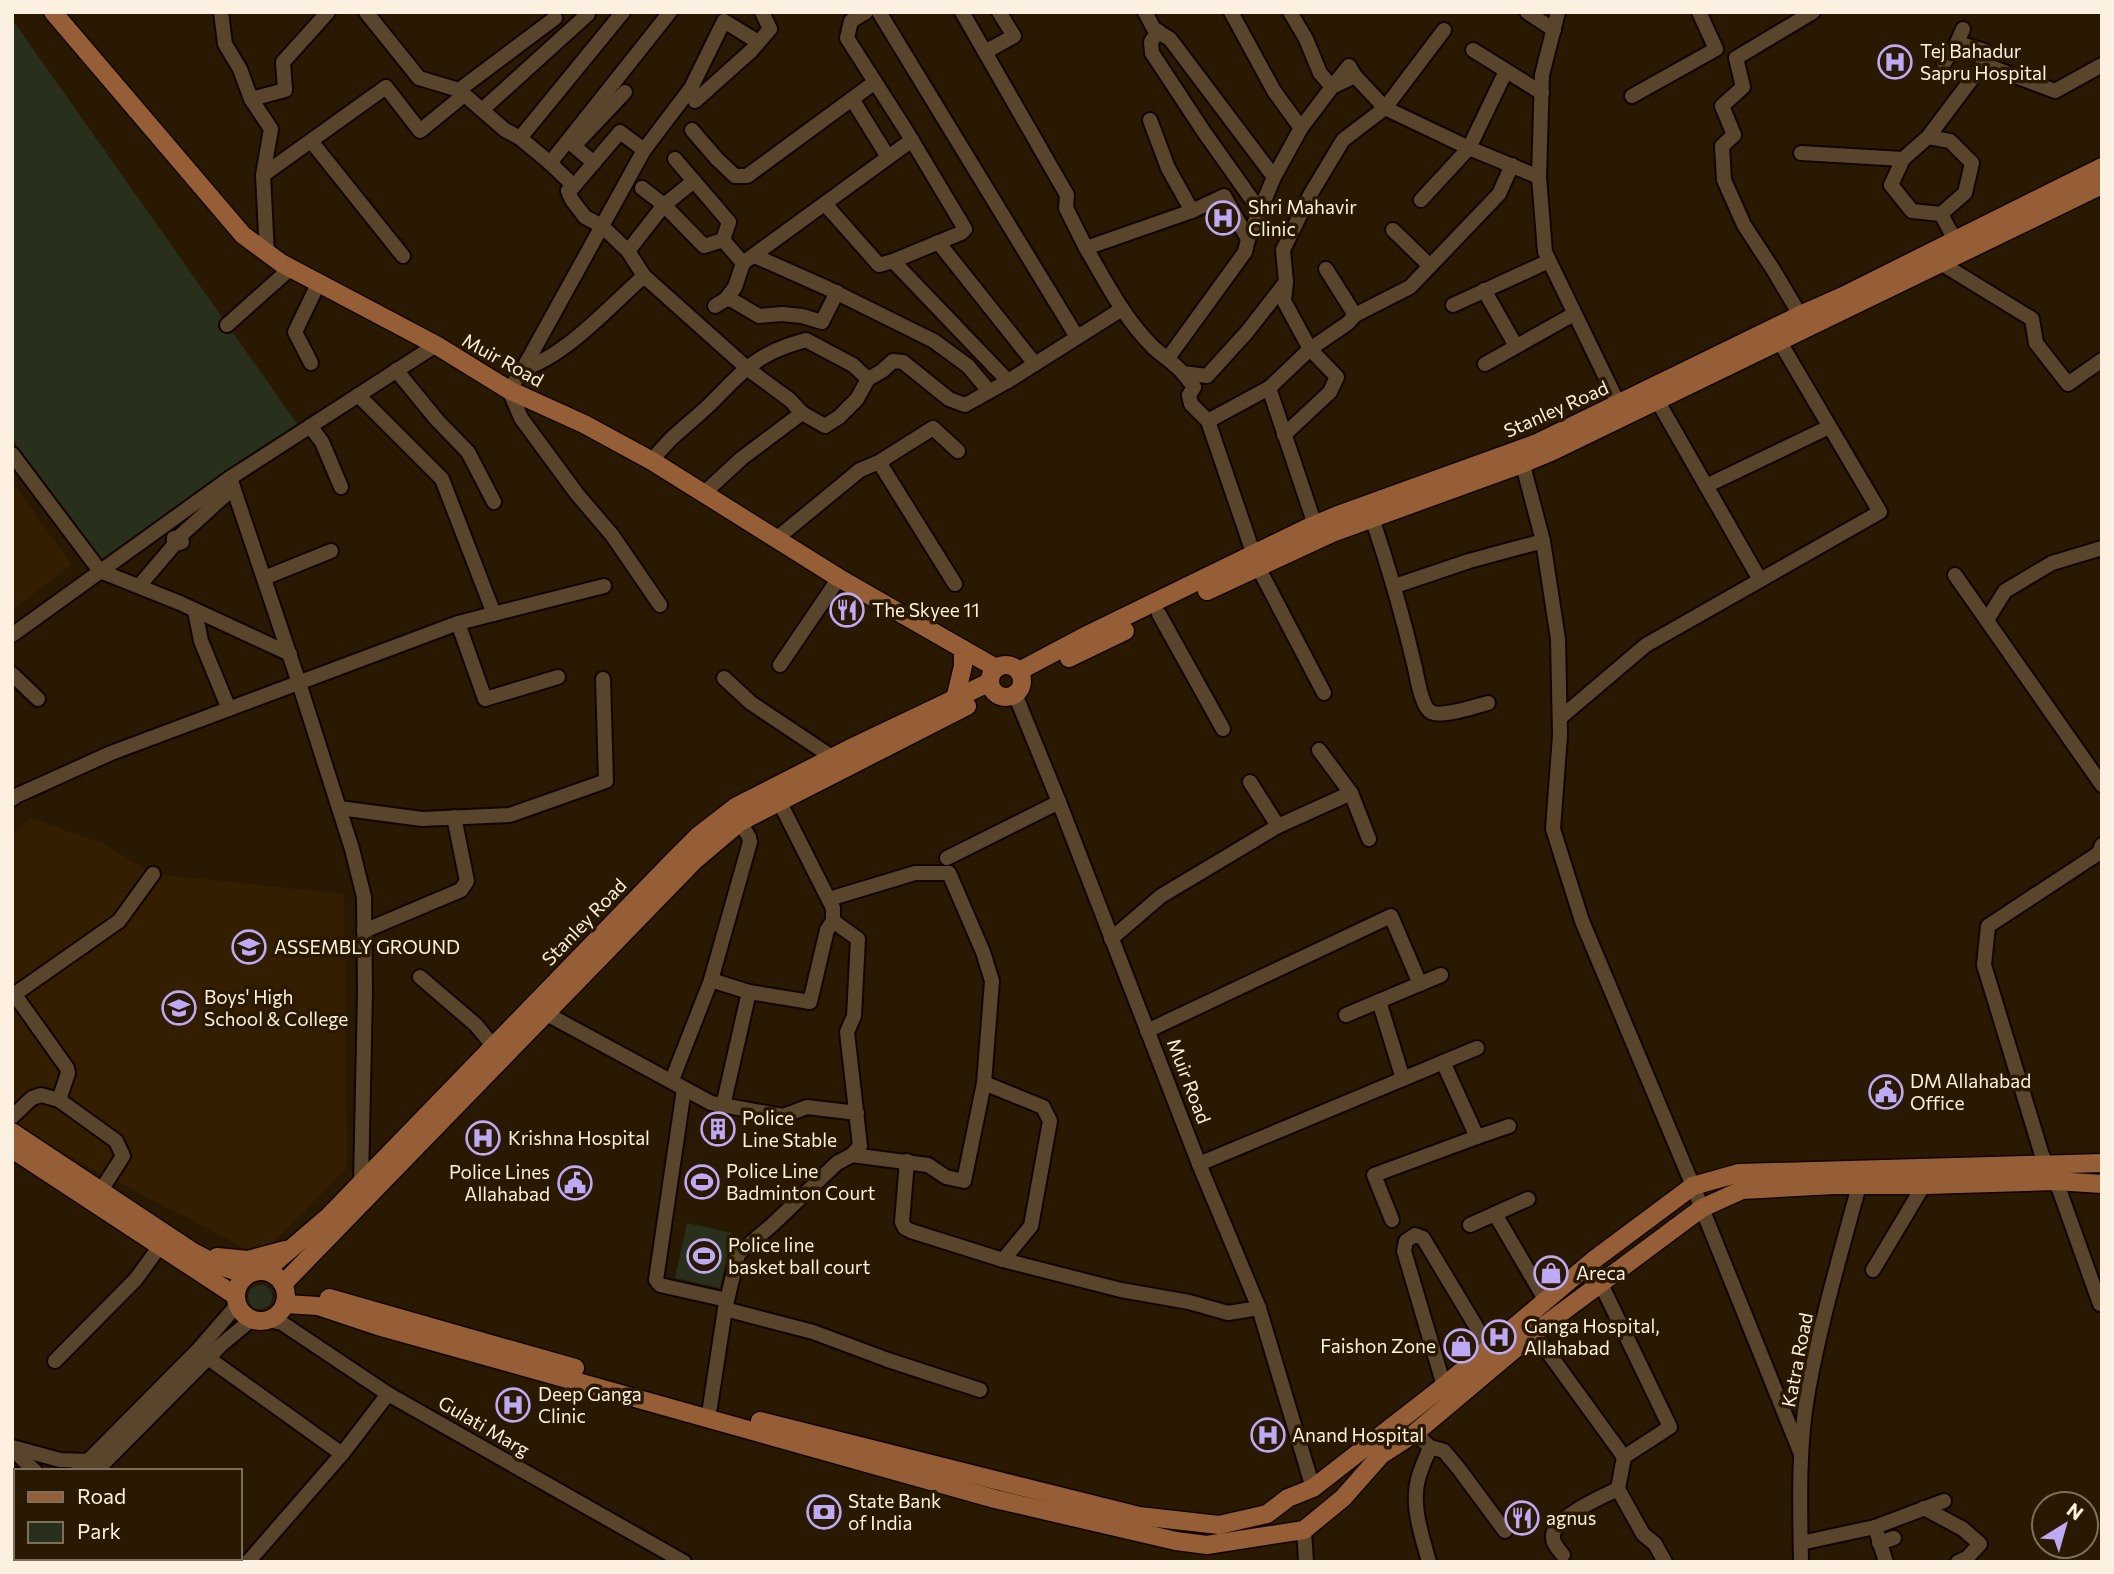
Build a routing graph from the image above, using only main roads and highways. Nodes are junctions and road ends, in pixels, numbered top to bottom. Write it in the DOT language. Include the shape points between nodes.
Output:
graph roads {
  1 [pos="53,12"];
  2 [pos="2102,167"];
  3 [pos="2102,185"];
  4 [pos="1775,335"];
  5 [pos="1521,457"];
  6 [pos="1256,561"];
  7 [pos="963,649"];
  8 [pos="994,681"];
  9 [pos="1019,682"];
  10 [pos="955,699"];
  11 [pos="12,1132"];
  12 [pos="12,1149"];
  13 [pos="2102,1163"];
  14 [pos="1861,1178"];
  15 [pos="2102,1184"];
  16 [pos="296,1246"];
  17 [pos="193,1252"];
  18 [pos="265,1271"];
  19 [pos="247,1275"];
  20 [pos="284,1293"];
  21 [pos="237,1301"];
  22 [pos="1318,1483"];
  23 [pos="1278,1506"];
  24 [pos="1334,1506"];
  25 [pos="1299,1530"];
  1 -- 7 [label="main road, Muir Road" via="243,235 267,253 509,390 652,461"];
  2 -- 4 [label="main road, Stanley Road" via="1800,315"];
  3 -- 4 [label="main road, Stanley Road"];
  4 -- 5 [label="main road, Stanley Road" via="1619,404"];
  4 -- 5 [label="main road, Stanley Road" via="1628,416"];
  5 -- 6 [label="main road, Stanley Road"];
  5 -- 6 [label="main road, Stanley Road" via="1338,514"];
  6 -- 9 [label="main road, Stanley Road"];
  6 -- 9 [label="main road, Stanley Road" via="1089,635"];
  7 -- 8 [label="main road, Muir Road"];
  7 -- 10 [label="main road"];
  8 -- 9 [label="main road" via="1004,697"];
  8 -- 9 [label="main road" via="1001,665 1011,665"];
  8 -- 10 [label="main road, Stanley Road"];
  8 -- 20 [label="main road, Stanley Road" via="740,822 694,861 312,1252"];
  10 -- 16 [label="main road, Stanley Road" via="737,806 698,836"];
  11 -- 17 [label="main road"];
  12 -- 21 [label="main road"];
  13 -- 14 [label="main road" via="1933,1168"];
  14 -- 15 [label="main road" via="1925,1185"];
  14 -- 22 [label="main road" via="1739,1173 1693,1186 1595,1259 1444,1386"];
  14 -- 24 [label="main road" via="1834,1185 1742,1190 1702,1208 1600,1282 1415,1433 1381,1455"];
  16 -- 17 [label="main road" via="248,1260"];
  16 -- 18 [label="main road, Stanley Road"];
  17 -- 19 [label="main road"];
  18 -- 19 [label="main road"];
  18 -- 20 [label="main road" via="273,1274"];
  19 -- 21 [label="main road" via="237,1288"];
  20 -- 21 [label="main road" via="278,1314 260,1320 241,1311"];
  20 -- 23 [label="main road" via="323,1296 710,1408 1139,1516 1219,1525 1267,1514"];
  20 -- 25 [label="main road" via="378,1326 995,1499 1207,1545"];
  22 -- 23 [label="main road"];
  22 -- 24 [label="main road" via="1338,1496"];
  23 -- 25 [label="main road" via="1275,1518"];
  24 -- 25 [label="main road"];
}
